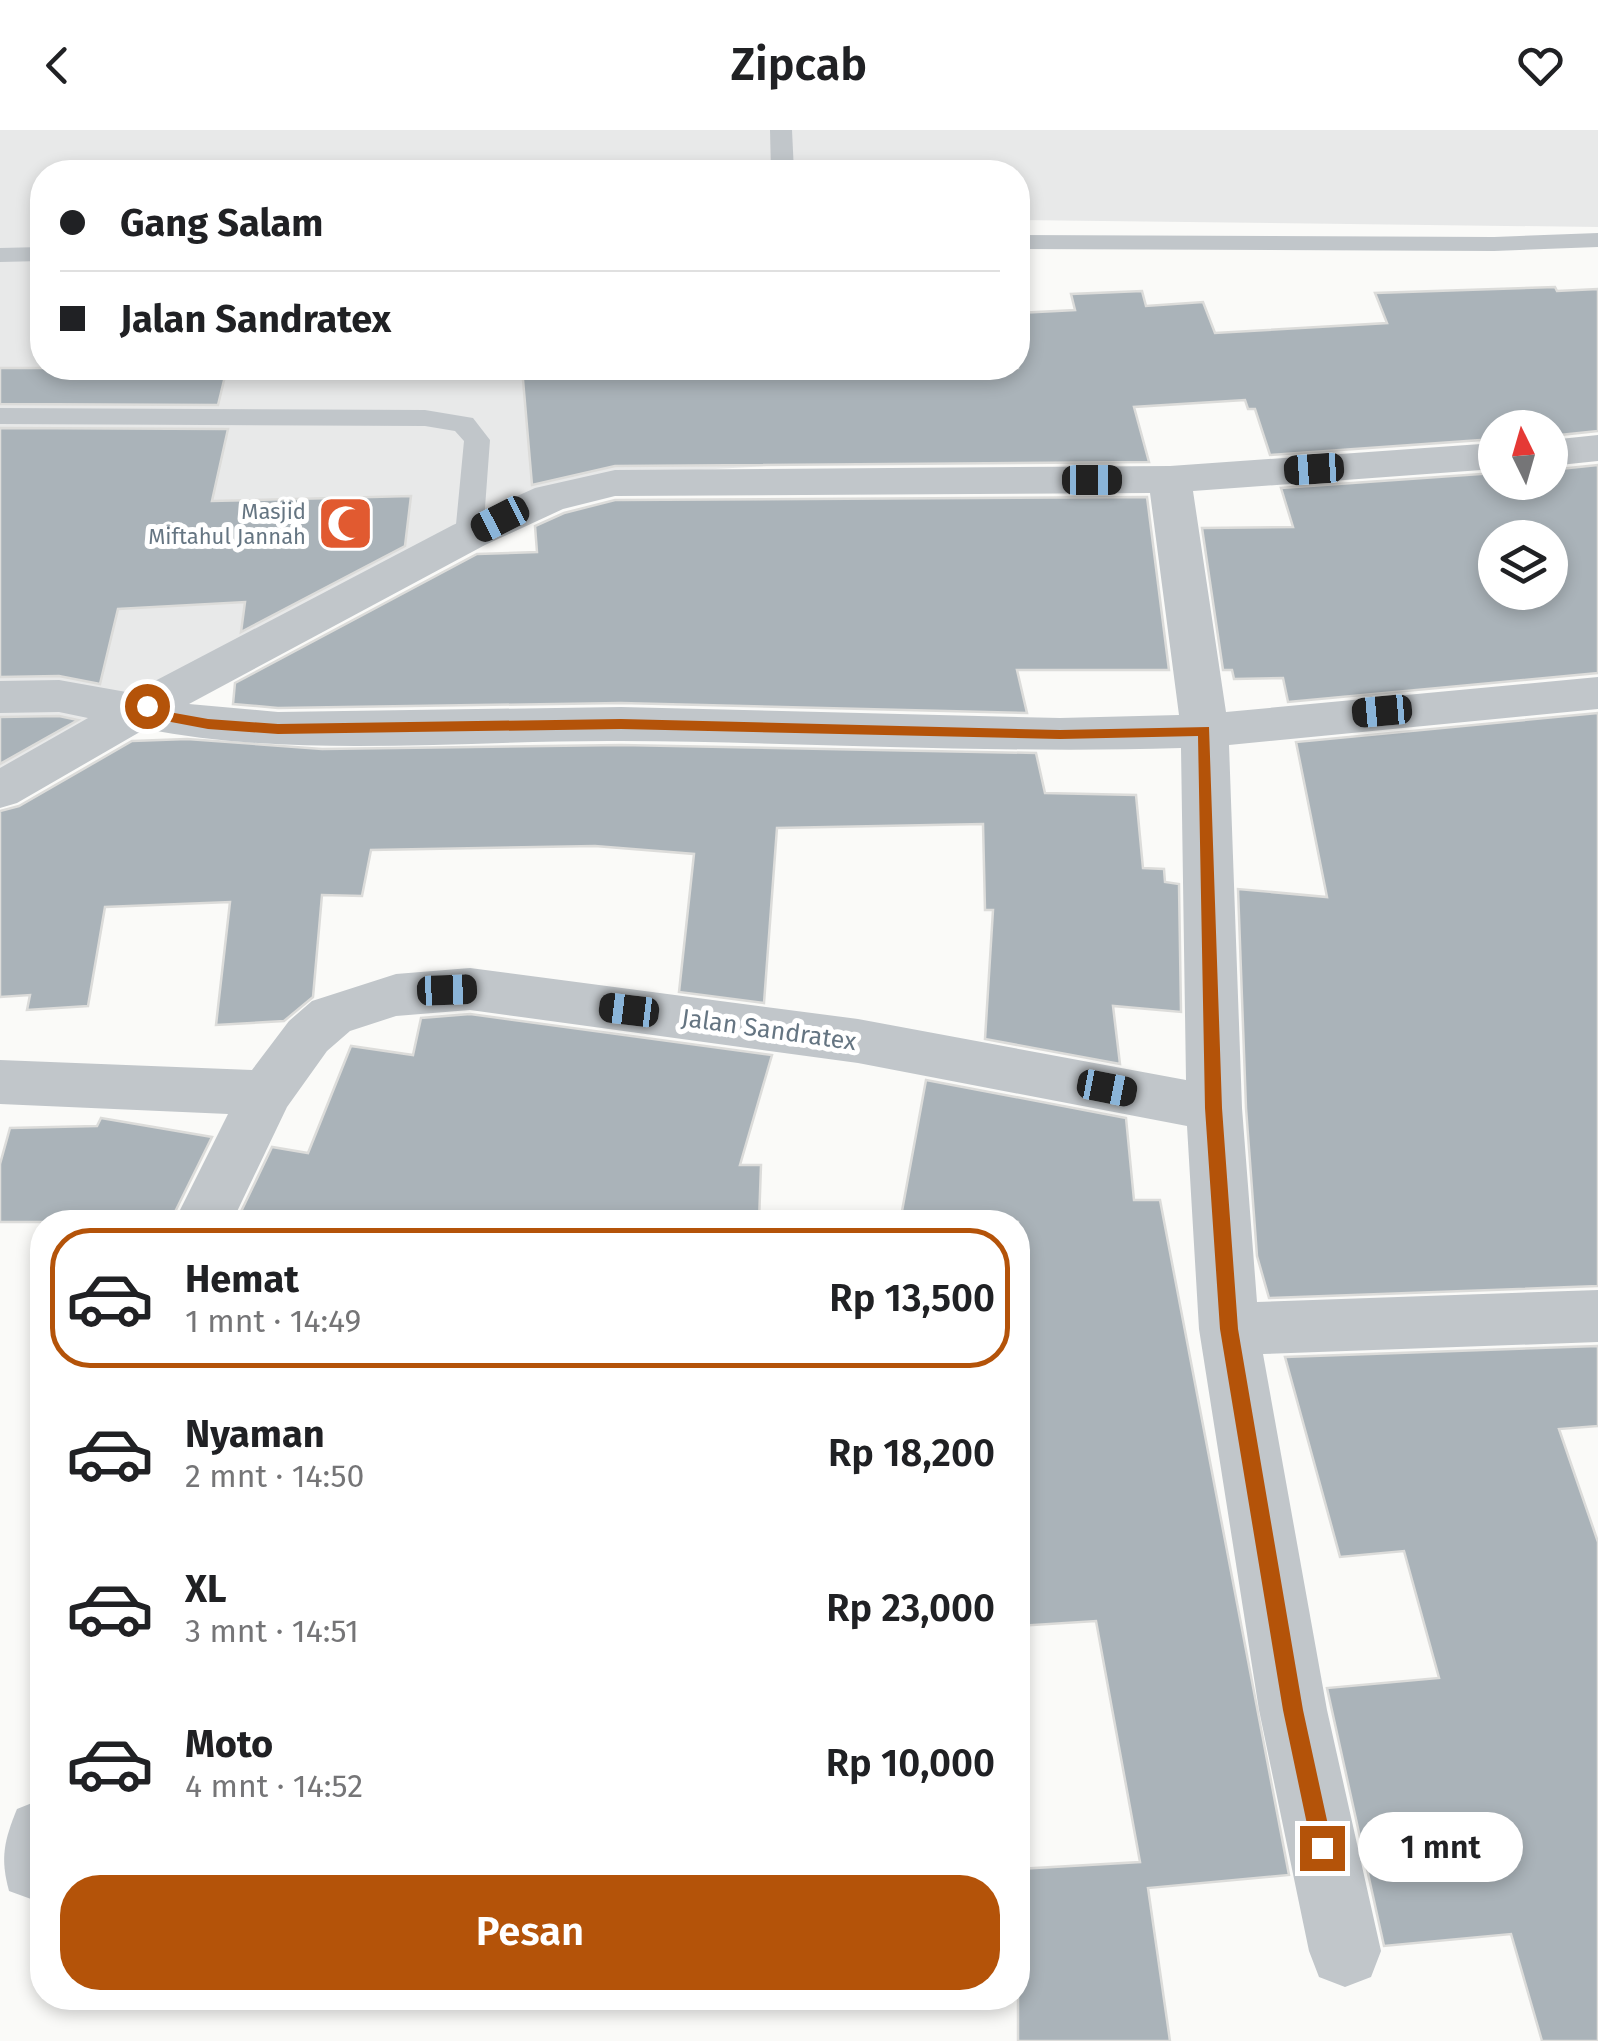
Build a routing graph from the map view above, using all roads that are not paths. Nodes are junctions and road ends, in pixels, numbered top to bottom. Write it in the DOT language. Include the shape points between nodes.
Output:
graph roads {
  1 [pos="780,130"];
  2 [pos="782,160"];
  3 [pos="1598,240"];
  4 [pos="1030,242"];
  5 [pos="30,254"];
  6 [pos="0,255"];
  7 [pos="0,416"];
  8 [pos="1598,448"];
  9 [pos="1568,450"];
  10 [pos="1478,457"];
  11 [pos="1170,479"];
  12 [pos="469,534"];
  13 [pos="1598,693"];
  14 [pos="0,697"];
  15 [pos="139,711"];
  16 [pos="1204,731"];
  17 [pos="0,790"];
  18 [pos="0,1082"];
  19 [pos="266,1093"];
  20 [pos="1214,1108"];
  21 [pos="209,1210"];
  22 [pos="1596,1316"];
  23 [pos="1229,1329"];
  24 [pos="1345,1952"];
  1 -- 2 [label="lane"];
  3 -- 4 [label="lane"];
  5 -- 6 [label="lane"];
  7 -- 12 [label="lane" via="425,418 464,424 476,440"];
  8 -- 9 [label="street"];
  10 -- 11 [label="street"];
  11 -- 12 [label="street" via="615,482 550,498"];
  11 -- 16 [label="street"];
  12 -- 15 [label="street"];
  13 -- 16 [label="street"];
  14 -- 15 [label="street" via="59,696"];
  15 -- 16 [label="street" via="278,729 621,724"];
  15 -- 17 [label="street"];
  16 -- 20 [label="street"];
  18 -- 19 [label="street"];
  19 -- 20 [label="street, Jalan Sandratex" via="331,1016 396,995 470,989 858,1040"];
  19 -- 21 [label="street, Jalan Sandratex"];
  20 -- 23 [label="street"];
  22 -- 23 [label="street"];
  23 -- 24 [label="street" via="1293,1710"];
}
